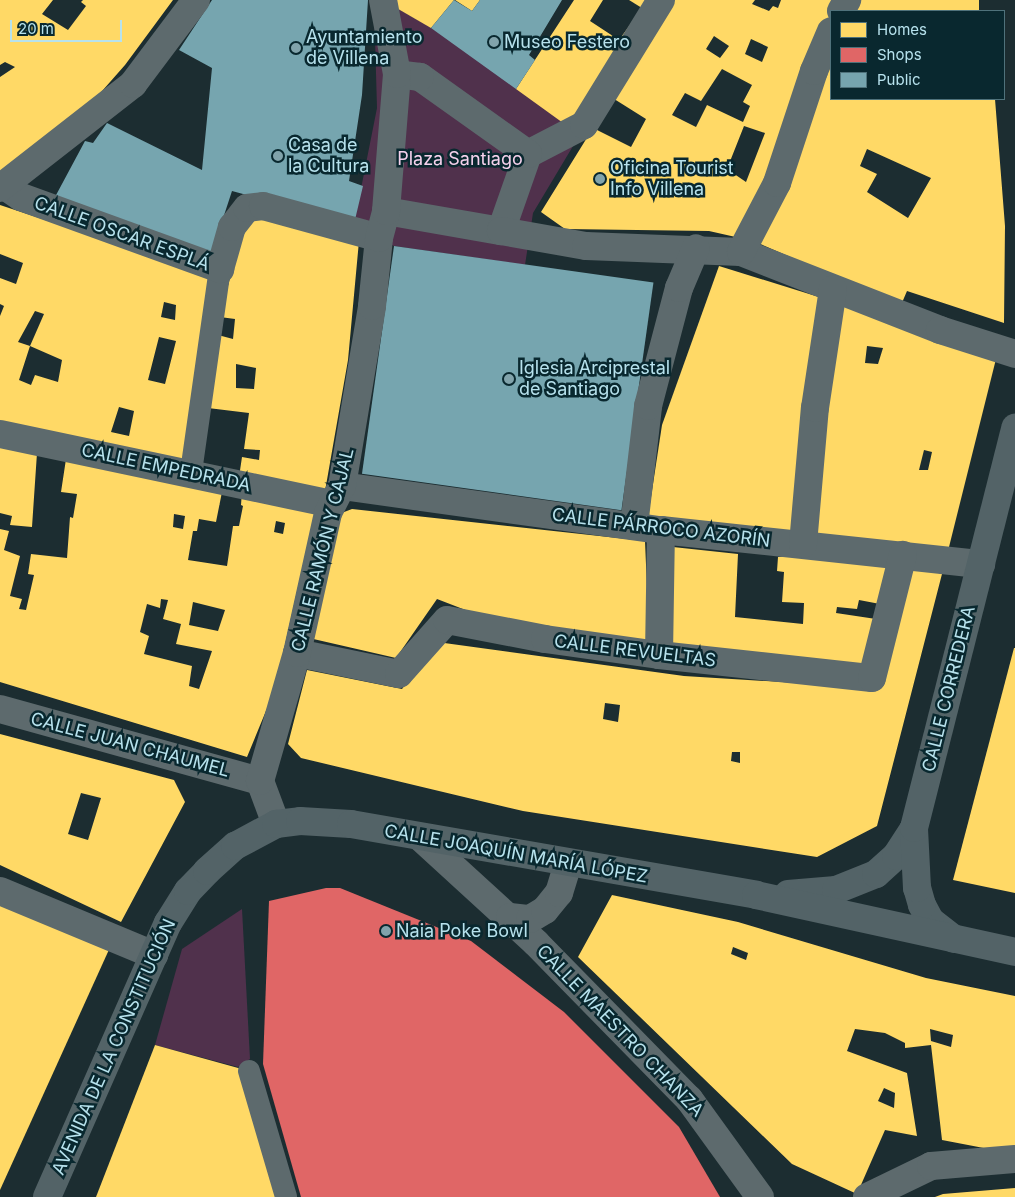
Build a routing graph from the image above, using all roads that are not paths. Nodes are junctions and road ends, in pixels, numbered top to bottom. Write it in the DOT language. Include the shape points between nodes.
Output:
graph roads {
  1 [pos="196,0"];
  2 [pos="383,0"];
  3 [pos="661,0"];
  4 [pos="830,33"];
  5 [pos="397,74"];
  6 [pos="528,154"];
  7 [pos="2,187"];
  8 [pos="386,211"];
  9 [pos="501,232"];
  10 [pos="379,238"];
  11 [pos="696,248"];
  12 [pos="741,252"];
  13 [pos="220,269"];
  14 [pos="833,289"];
  15 [pos="1015,354"];
  16 [pos="1015,428"];
  17 [pos="0,434"];
  18 [pos="191,472"];
  19 [pos="337,495"];
  20 [pos="634,526"];
  21 [pos="661,530"];
  22 [pos="803,544"];
  23 [pos="903,555"];
  24 [pos="981,564"];
  25 [pos="297,653"];
  26 [pos="659,655"];
  27 [pos="0,709"];
  28 [pos="260,781"];
  29 [pos="276,824"];
  30 [pos="914,828"];
  31 [pos="420,837"];
  32 [pos="568,863"];
  33 [pos="0,891"];
  34 [pos="756,895"];
  35 [pos="510,917"];
  36 [pos="954,940"];
  37 [pos="1015,952"];
  38 [pos="154,955"];
  39 [pos="249,1071"];
  40 [pos="1015,1159"];
  41 [pos="47,1197"];
  42 [pos="286,1197"];
  43 [pos="760,1197"];
  44 [pos="867,1197"];
  1 -- 7 [label="street" via="133,84"];
  2 -- 5 [label="street, CALLE RAMÓN Y CAJAL"];
  3 -- 6 [label="street" via="584,125"];
  4 -- 12 [label="street" via="814,71 777,183"];
  5 -- 6 [label="street" via="420,77"];
  5 -- 8 [label="street, CALLE RAMÓN Y CAJAL"];
  6 -- 9 [label="street"];
  7 -- 13 [label="street, CALLE OSCAR ESPLÁ" via="20,198"];
  8 -- 9 [label="street"];
  8 -- 10 [label="street, CALLE RAMÓN Y CAJAL"];
  9 -- 11 [label="street" via="586,246"];
  10 -- 13 [label="street, CALLE OSCAR ESPLÁ" via="263,206 247,208 232,227"];
  10 -- 19 [label="street, CALLE RAMÓN Y CAJAL" via="372,306"];
  11 -- 12 [label="street"];
  11 -- 20 [label="street" via="679,288 648,406"];
  12 -- 14 [label="street"];
  13 -- 18 [label="lane"];
  14 -- 15 [label="street"];
  14 -- 22 [label="street" via="815,408"];
  16 -- 24 [label="street, CALLE CORREDERA"];
  17 -- 18 [label="street, CALLE EMPEDRADA"];
  18 -- 19 [label="street, CALLE EMPEDRADA"];
  19 -- 20 [label="street, CALLE PÁRROCO AZORÍN"];
  19 -- 25 [label="street, CALLE RAMÓN Y CAJAL"];
  20 -- 21 [label="street, CALLE PÁRROCO AZORÍN"];
  21 -- 22 [label="street, CALLE PÁRROCO AZORÍN"];
  21 -- 26 [label="street"];
  22 -- 23 [label="street, CALLE PÁRROCO AZORÍN"];
  23 -- 24 [label="street, CALLE PÁRROCO AZORÍN"];
  23 -- 26 [label="street, CALLE REVUELTAS" via="872,678"];
  24 -- 30 [label="street, CALLE CORREDERA"];
  25 -- 26 [label="street, CALLE REVUELTAS" via="399,674 447,620 545,639"];
  25 -- 28 [label="street, CALLE RAMÓN Y CAJAL"];
  27 -- 28 [label="street, CALLE JUAN CHAUMEL"];
  28 -- 29 [label="street"];
  29 -- 31 [label="street, CALLE JOAQUÍN MARÍA LÓPEZ" via="334,822"];
  29 -- 38 [label="street, AVENIDA DE LA CONSTITUCIÓN" via="235,846 201,878 168,923"];
  30 -- 34 [label="street, CALLE JOAQUÍN MARÍA LÓPEZ" via="896,856 876,874 857,883 802,894"];
  30 -- 36 [label="street, CALLE CORREDERA" via="917,888 922,905 930,920"];
  31 -- 32 [label="street, CALLE JOAQUÍN MARÍA LÓPEZ"];
  31 -- 35 [label="street, CALLE MAESTRO CHANZA"];
  32 -- 34 [label="street, CALLE JOAQUÍN MARÍA LÓPEZ"];
  32 -- 35 [label="street" via="559,893 545,910 530,919"];
  33 -- 38 [label="street"];
  34 -- 36 [label="street, CALLE JOAQUÍN MARÍA LÓPEZ"];
  35 -- 43 [label="street, CALLE MAESTRO CHANZA" via="689,1099"];
  36 -- 37 [label="street, CALLE JOAQUÍN MARÍA LÓPEZ"];
  38 -- 41 [label="street, AVENIDA DE LA CONSTITUCIÓN"];
  39 -- 42 [label="lane"];
  40 -- 44 [label="street" via="931,1166"];
}
